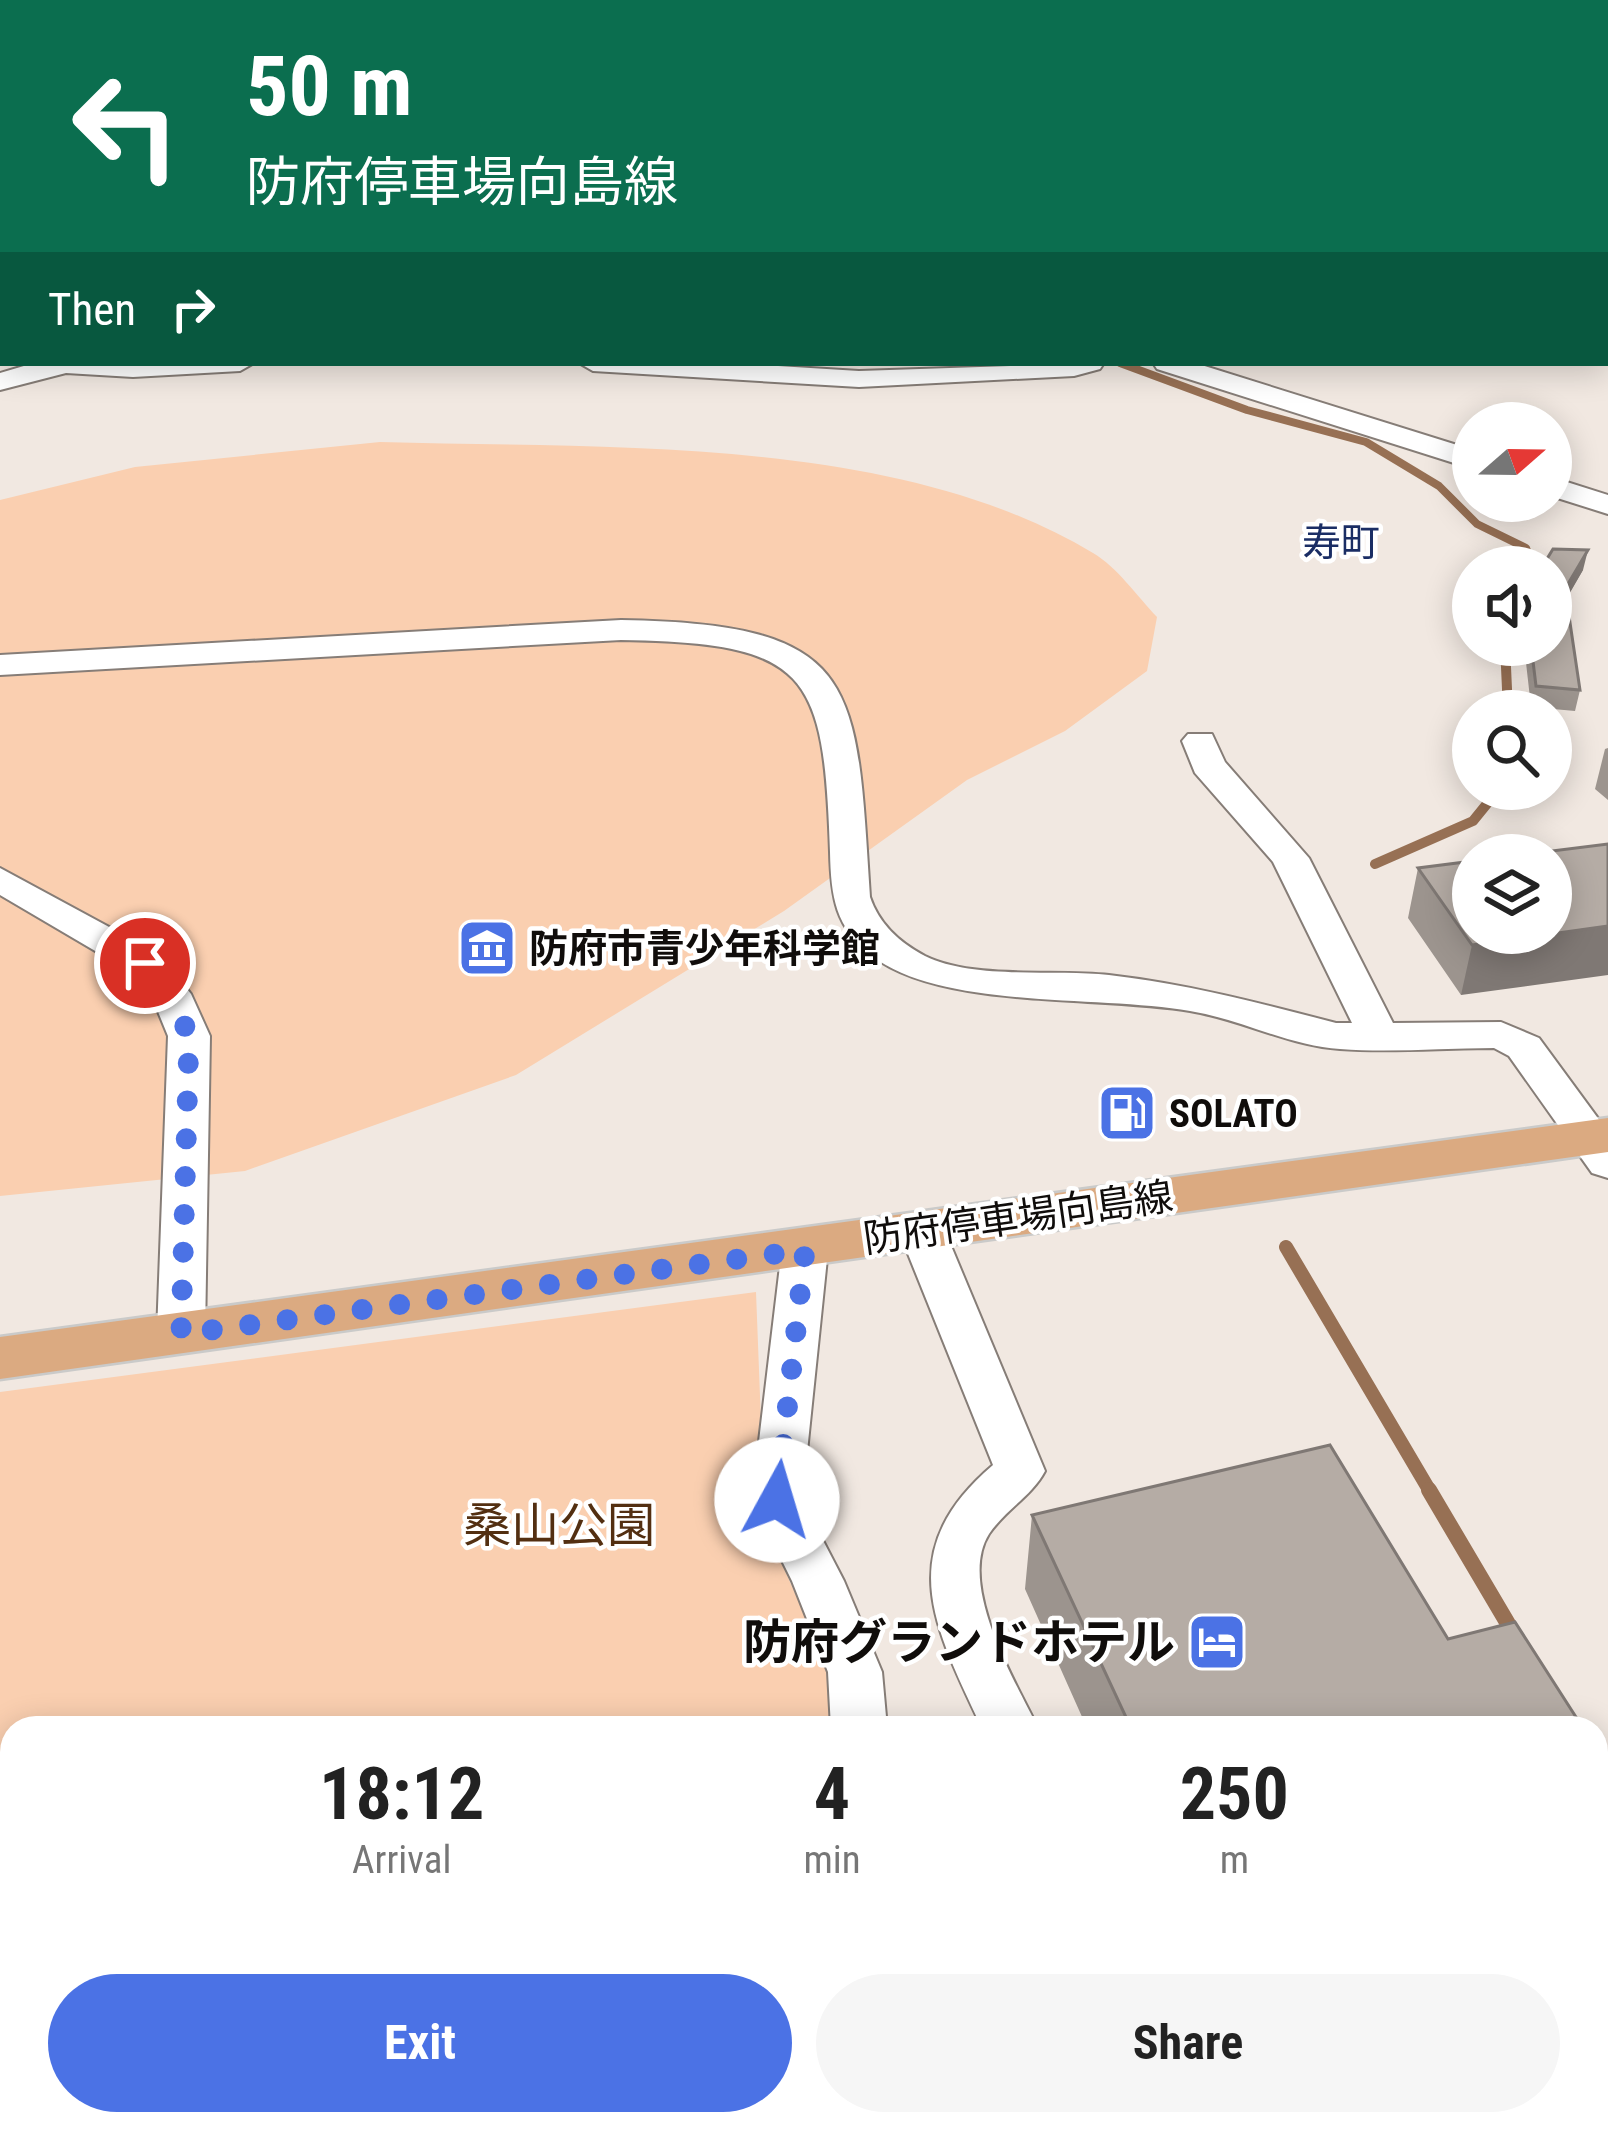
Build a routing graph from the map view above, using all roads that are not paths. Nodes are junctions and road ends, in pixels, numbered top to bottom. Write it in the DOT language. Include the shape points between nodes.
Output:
graph roads {
  1 [pos="48,366"];
  2 [pos="94,366"];
  3 [pos="176,366"];
  4 [pos="708,366"];
  5 [pos="1080,366"];
  6 [pos="1176,366"];
  7 [pos="822,369"];
  8 [pos="0,382"];
  9 [pos="1452,453"];
  10 [pos="1572,493"];
  11 [pos="1608,505"];
  12 [pos="0,665"];
  13 [pos="1201,742"];
  14 [pos="0,879"];
  15 [pos="1380,1038"];
  16 [pos="1602,1145"];
  17 [pos="921,1229"];
  18 [pos="805,1250"];
  19 [pos="181,1334"];
  20 [pos="0,1358"];
  21 [pos="858,1716"];
  22 [pos="1005,1716"];
  1 -- 8 [label="street"];
  2 -- 3 [label="street"];
  4 -- 7 [label="street"];
  5 -- 7 [label="street" via="948,377"];
  6 -- 9 [label="street"];
  10 -- 11 [label="street"];
  12 -- 15 [label="street" via="620,630 729,638 800,667 824,691 837,724 859,922 912,965 1005,985 1196,999 1336,1036"];
  13 -- 15 [label="street" via="1208,764 1290,858"];
  14 -- 19 [label="street" via="145,963 171,994 189,1036"];
  15 -- 16 [label="street" via="1501,1035 1524,1047"];
  16 -- 17 [label="main road, 防府停車場向島線"];
  17 -- 18 [label="main road, 防府停車場向島線"];
  17 -- 22 [label="street" via="1020,1471 985,1501 959,1543 957,1610"];
  18 -- 19 [label="main road, 防府停車場向島線"];
  18 -- 21 [label="street" via="777,1500 856,1672"];
  19 -- 20 [label="main road, 防府停車場向島線"];
}
